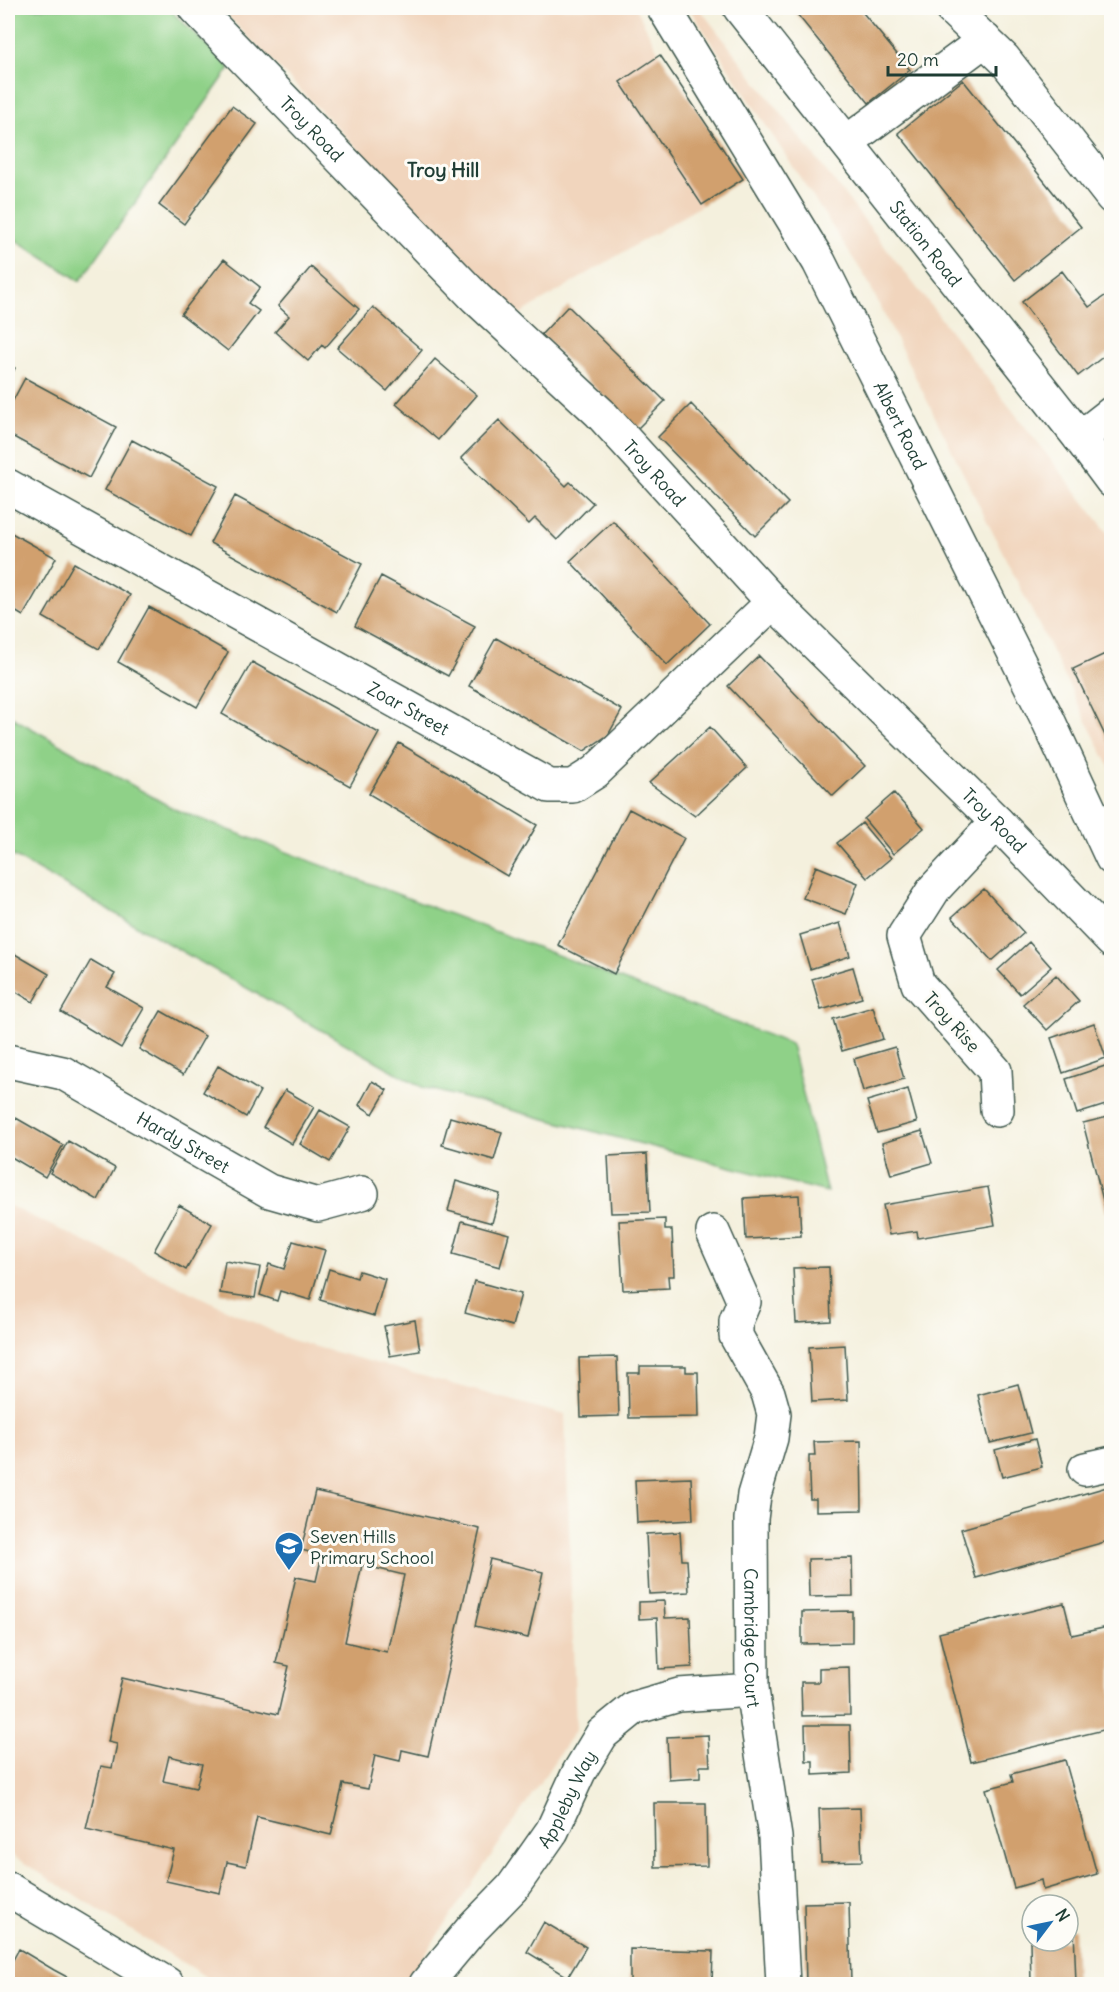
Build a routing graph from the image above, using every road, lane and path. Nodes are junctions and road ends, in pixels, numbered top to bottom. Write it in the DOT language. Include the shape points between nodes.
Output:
graph roads {
  1 [pos="195,8"];
  2 [pos="664,8"];
  3 [pos="740,8"];
  4 [pos="951,8"];
  5 [pos="985,40"];
  6 [pos="847,142"];
  7 [pos="1112,197"];
  8 [pos="1112,413"];
  9 [pos="1080,438"];
  10 [pos="1112,481"];
  11 [pos="8,486"];
  12 [pos="773,602"];
  13 [pos="997,822"];
  14 [pos="1112,858"];
  15 [pos="1112,941"];
  16 [pos="8,1061"];
  17 [pos="997,1110"];
  18 [pos="362,1193"];
  19 [pos="713,1232"];
  20 [pos="752,1690"];
  21 [pos="10,1895"];
  22 [pos="167,1984"];
  23 [pos="426,1984"];
  24 [pos="783,1984"];
  1 -- 12 [label="street, Troy Road" via="476,298 600,412"];
  2 -- 14 [label="street, Albert Road" via="819,262 1048,720"];
  3 -- 6 [label="street, Station Road"];
  4 -- 5 [label="street"];
  5 -- 6 [label="street"];
  5 -- 7 [label="street"];
  6 -- 9 [label="street, Station Road"];
  8 -- 9 [label="street"];
  9 -- 10 [label="street, Station Road"];
  11 -- 12 [label="street, Zoar Street" via="549,786 573,786 595,772"];
  12 -- 13 [label="street, Troy Road"];
  13 -- 15 [label="street, Troy Road"];
  13 -- 17 [label="street, Troy Rise" via="934,889 904,936 918,984 995,1071"];
  16 -- 18 [label="street, Hardy Street" via="63,1073 269,1191 318,1205"];
  19 -- 20 [label="street, Cambridge Court" via="744,1302 736,1321 736,1336 768,1393 774,1414 751,1519"];
  20 -- 23 [label="street, Appleby Way" via="679,1695 634,1708 602,1734 579,1772 552,1832 512,1888"];
  20 -- 24 [label="street, Cambridge Court" via="775,1837"];
  21 -- 22 [label="street"];
}
